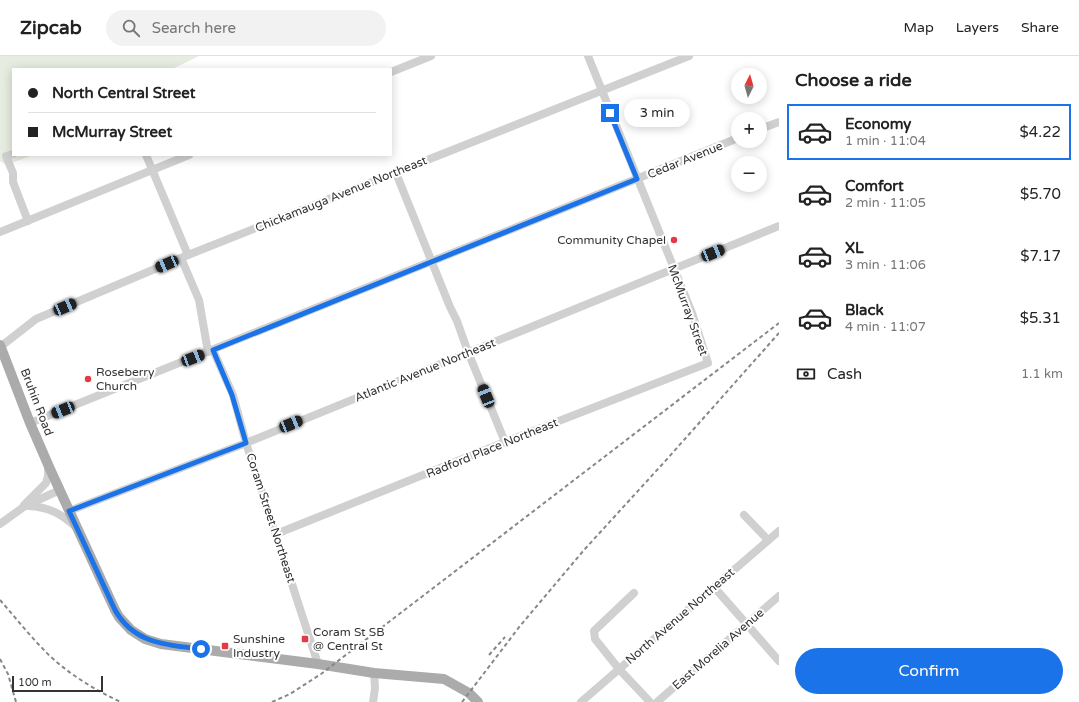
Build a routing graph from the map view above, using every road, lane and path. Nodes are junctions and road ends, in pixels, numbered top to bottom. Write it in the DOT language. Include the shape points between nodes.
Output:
graph roads {
  1 [pos="431,56"];
  2 [pos="588,56"];
  3 [pos="689,56"];
  4 [pos="392,72"];
  5 [pos="601,90"];
  6 [pos="779,122"];
  7 [pos="767,126"];
  8 [pos="731,141"];
  9 [pos="12,154"];
  10 [pos="146,156"];
  11 [pos="186,156"];
  12 [pos="153,170"];
  13 [pos="396,172"];
  14 [pos="637,179"];
  15 [pos="28,221"];
  16 [pos="779,226"];
  17 [pos="0,232"];
  18 [pos="184,256"];
  19 [pos="432,262"];
  20 [pos="674,269"];
  21 [pos="0,346"];
  22 [pos="210,351"];
  23 [pos="468,352"];
  24 [pos="708,363"];
  25 [pos="30,423"];
  26 [pos="505,442"];
  27 [pos="246,443"];
  28 [pos="48,463"];
  29 [pos="60,490"];
  30 [pos="23,508"];
  31 [pos="69,511"];
  32 [pos="744,515"];
  33 [pos="0,524"];
  34 [pos="77,528"];
  35 [pos="779,531"];
  36 [pos="276,534"];
  37 [pos="768,540"];
  38 [pos="714,587"];
  39 [pos="634,592"];
  40 [pos="779,596"];
  41 [pos="747,624"];
  42 [pos="779,661"];
  43 [pos="318,664"];
  44 [pos="619,668"];
  45 [pos="374,673"];
  46 [pos="373,702"];
  47 [pos="478,702"];
  48 [pos="581,702"];
  49 [pos="650,702"];
  50 [pos="657,702"];
  1 -- 4 [label="street"];
  2 -- 5 [label="street, McMurray Street"];
  3 -- 5 [label="street, Chickamauga Avenue Northeast"];
  5 -- 13 [label="street, Chickamauga Avenue Northeast"];
  5 -- 14 [label="street, McMurray Street"];
  6 -- 7 [label="street"];
  8 -- 14 [label="street, Cedar Avenue"];
  9 -- 15 [label="street" via="6,156"];
  10 -- 12 [label="street, Coram Street Northeast"];
  11 -- 12 [label="street"];
  12 -- 15 [label="street"];
  12 -- 18 [label="street, Coram Street Northeast"];
  13 -- 18 [label="street, Chickamauga Avenue Northeast"];
  13 -- 19 [label="street"];
  14 -- 19 [label="street, Cedar Avenue"];
  14 -- 20 [label="street, McMurray Street"];
  15 -- 17 [label="street"];
  16 -- 20 [label="street, Atlantic Avenue Northeast"];
  18 -- 21 [label="street, Chickamauga Avenue Northeast" via="36,319"];
  18 -- 22 [label="street, Coram Street Northeast" via="199,300"];
  19 -- 22 [label="street, Cedar Avenue"];
  19 -- 23 [label="street"];
  20 -- 23 [label="street, Atlantic Avenue Northeast"];
  20 -- 24 [label="street, McMurray Street"];
  21 -- 25 [label="main road, Bruhin Road"];
  22 -- 25 [label="street, Cedar Avenue"];
  22 -- 27 [label="street, Coram Street Northeast" via="232,395"];
  23 -- 26 [label="street"];
  23 -- 27 [label="street, Atlantic Avenue Northeast"];
  24 -- 26 [label="street, Radford Place Northeast"];
  25 -- 28 [label="main road, Bruhin Road"];
  26 -- 36 [label="street, Radford Place Northeast"];
  27 -- 31 [label="street, Atlantic Avenue Northeast"];
  27 -- 36 [label="street, Coram Street Northeast"];
  28 -- 29 [label="main road, Bruhin Road"];
  28 -- 30 [label="street" via="46,483"];
  29 -- 30 [label="street"];
  29 -- 31 [label="main road, Bruhin Road"];
  30 -- 33 [label="street"];
  30 -- 34 [label="street" via="40,507 53,511"];
  31 -- 34 [label="main road, Bruhin Road"];
  32 -- 37 [label="street"];
  34 -- 43 [label="main road, Bruhin Road" via="119,617 137,635 172,646"];
  35 -- 37 [label="street, North Avenue Northeast"];
  36 -- 43 [label="street, Coram Street Northeast"];
  37 -- 38 [label="street, North Avenue Northeast"];
  38 -- 41 [label="street"];
  38 -- 44 [label="street, North Avenue Northeast"];
  39 -- 44 [label="street" via="594,631 595,639"];
  40 -- 41 [label="street, East Morelia Avenue"];
  41 -- 42 [label="street"];
  41 -- 50 [label="street, East Morelia Avenue"];
  43 -- 45 [label="main road, Bruhin Road"];
  44 -- 48 [label="street, North Avenue Northeast"];
  44 -- 49 [label="street"];
  45 -- 46 [label="street" via="376,688"];
  45 -- 47 [label="main road, Bruhin Road" via="444,679 469,693"];
}
